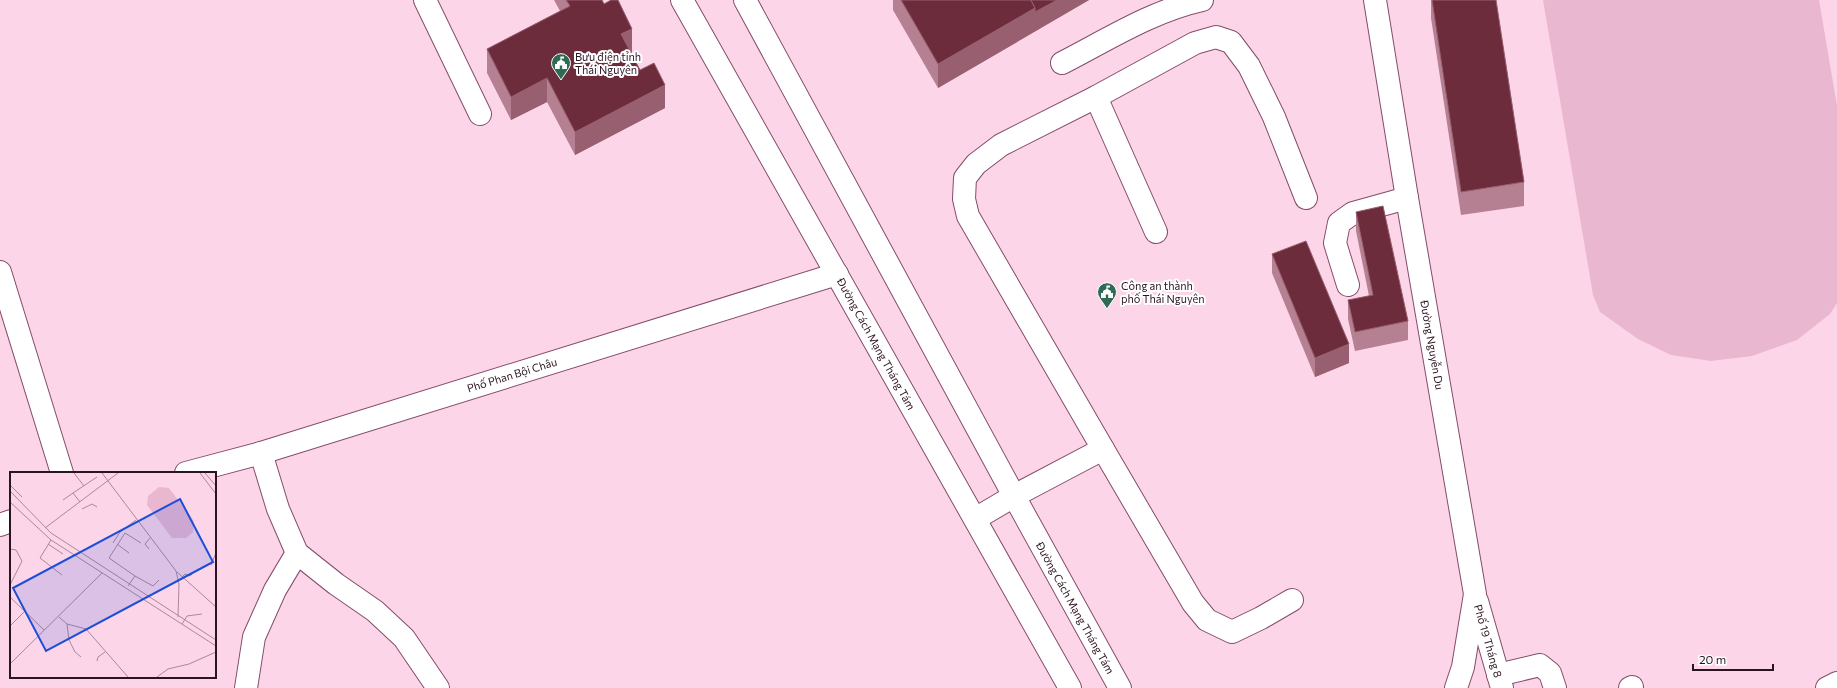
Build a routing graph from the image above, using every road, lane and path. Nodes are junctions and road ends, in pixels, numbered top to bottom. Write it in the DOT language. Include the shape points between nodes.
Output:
graph roads {
  1 [pos="425,0"];
  2 [pos="682,0"];
  3 [pos="745,0"];
  4 [pos="1202,0"];
  5 [pos="1375,0"];
  6 [pos="1062,63"];
  7 [pos="1096,97"];
  8 [pos="480,114"];
  9 [pos="1306,198"];
  10 [pos="1407,198"];
  11 [pos="1156,232"];
  12 [pos="0,272"];
  13 [pos="837,274"];
  14 [pos="1348,285"];
  15 [pos="1103,449"];
  16 [pos="262,453"];
  17 [pos="62,472"];
  18 [pos="190,472"];
  19 [pos="1014,496"];
  20 [pos="975,519"];
  21 [pos="10,521"];
  22 [pos="0,525"];
  23 [pos="298,553"];
  24 [pos="1475,594"];
  25 [pos="1292,600"];
  26 [pos="1500,682"];
  27 [pos="1837,683"];
  28 [pos="246,688"];
  29 [pos="438,688"];
  30 [pos="1070,688"];
  31 [pos="1120,688"];
  32 [pos="1456,688"];
  33 [pos="1555,688"];
  34 [pos="1827,688"];
  1 -- 8 [label="main road"];
  2 -- 13 [label="main road, Đường Cách Mạng Tháng Tám"];
  3 -- 19 [label="main road, Đường Cách Mạng Tháng Tám"];
  4 -- 6 [label="main road" via="1180,5"];
  5 -- 10 [label="main road, Đường Nguyễn Du"];
  7 -- 9 [label="main road" via="1195,43 1216,37 1230,42 1249,66 1274,116"];
  7 -- 11 [label="main road"];
  7 -- 15 [label="main road" via="1001,145 976,164 965,178 964,198 968,216"];
  10 -- 14 [label="main road" via="1353,213 1339,223 1336,243"];
  10 -- 24 [label="main road, Đường Nguyễn Du"];
  12 -- 17 [label="main road"];
  13 -- 16 [label="main road, Phố Phan Bội Châu"];
  13 -- 20 [label="main road, Đường Cách Mạng Tháng Tám"];
  15 -- 19 [label="main road"];
  15 -- 25 [label="main road" via="1194,603 1207,620 1232,632"];
  16 -- 18 [label="main road, Phố Phan Bội Châu"];
  16 -- 23 [label="main road" via="278,509"];
  19 -- 20 [label="main road"];
  19 -- 31 [label="main road, Đường Cách Mạng Tháng Tám"];
  20 -- 30 [label="main road, Đường Cách Mạng Tháng Tám"];
  21 -- 22 [label="main road"];
  23 -- 28 [label="main road" via="274,590 254,637"];
  23 -- 29 [label="main road" via="336,584 375,610 404,638"];
  24 -- 26 [label="main road, Phố 19 Tháng 8"];
  24 -- 32 [label="main road, Đường Nguyễn Du" via="1463,667"];
  26 -- 33 [label="main road" via="1540,665 1550,673"];
  27 -- 34 [label="main road"];
}
